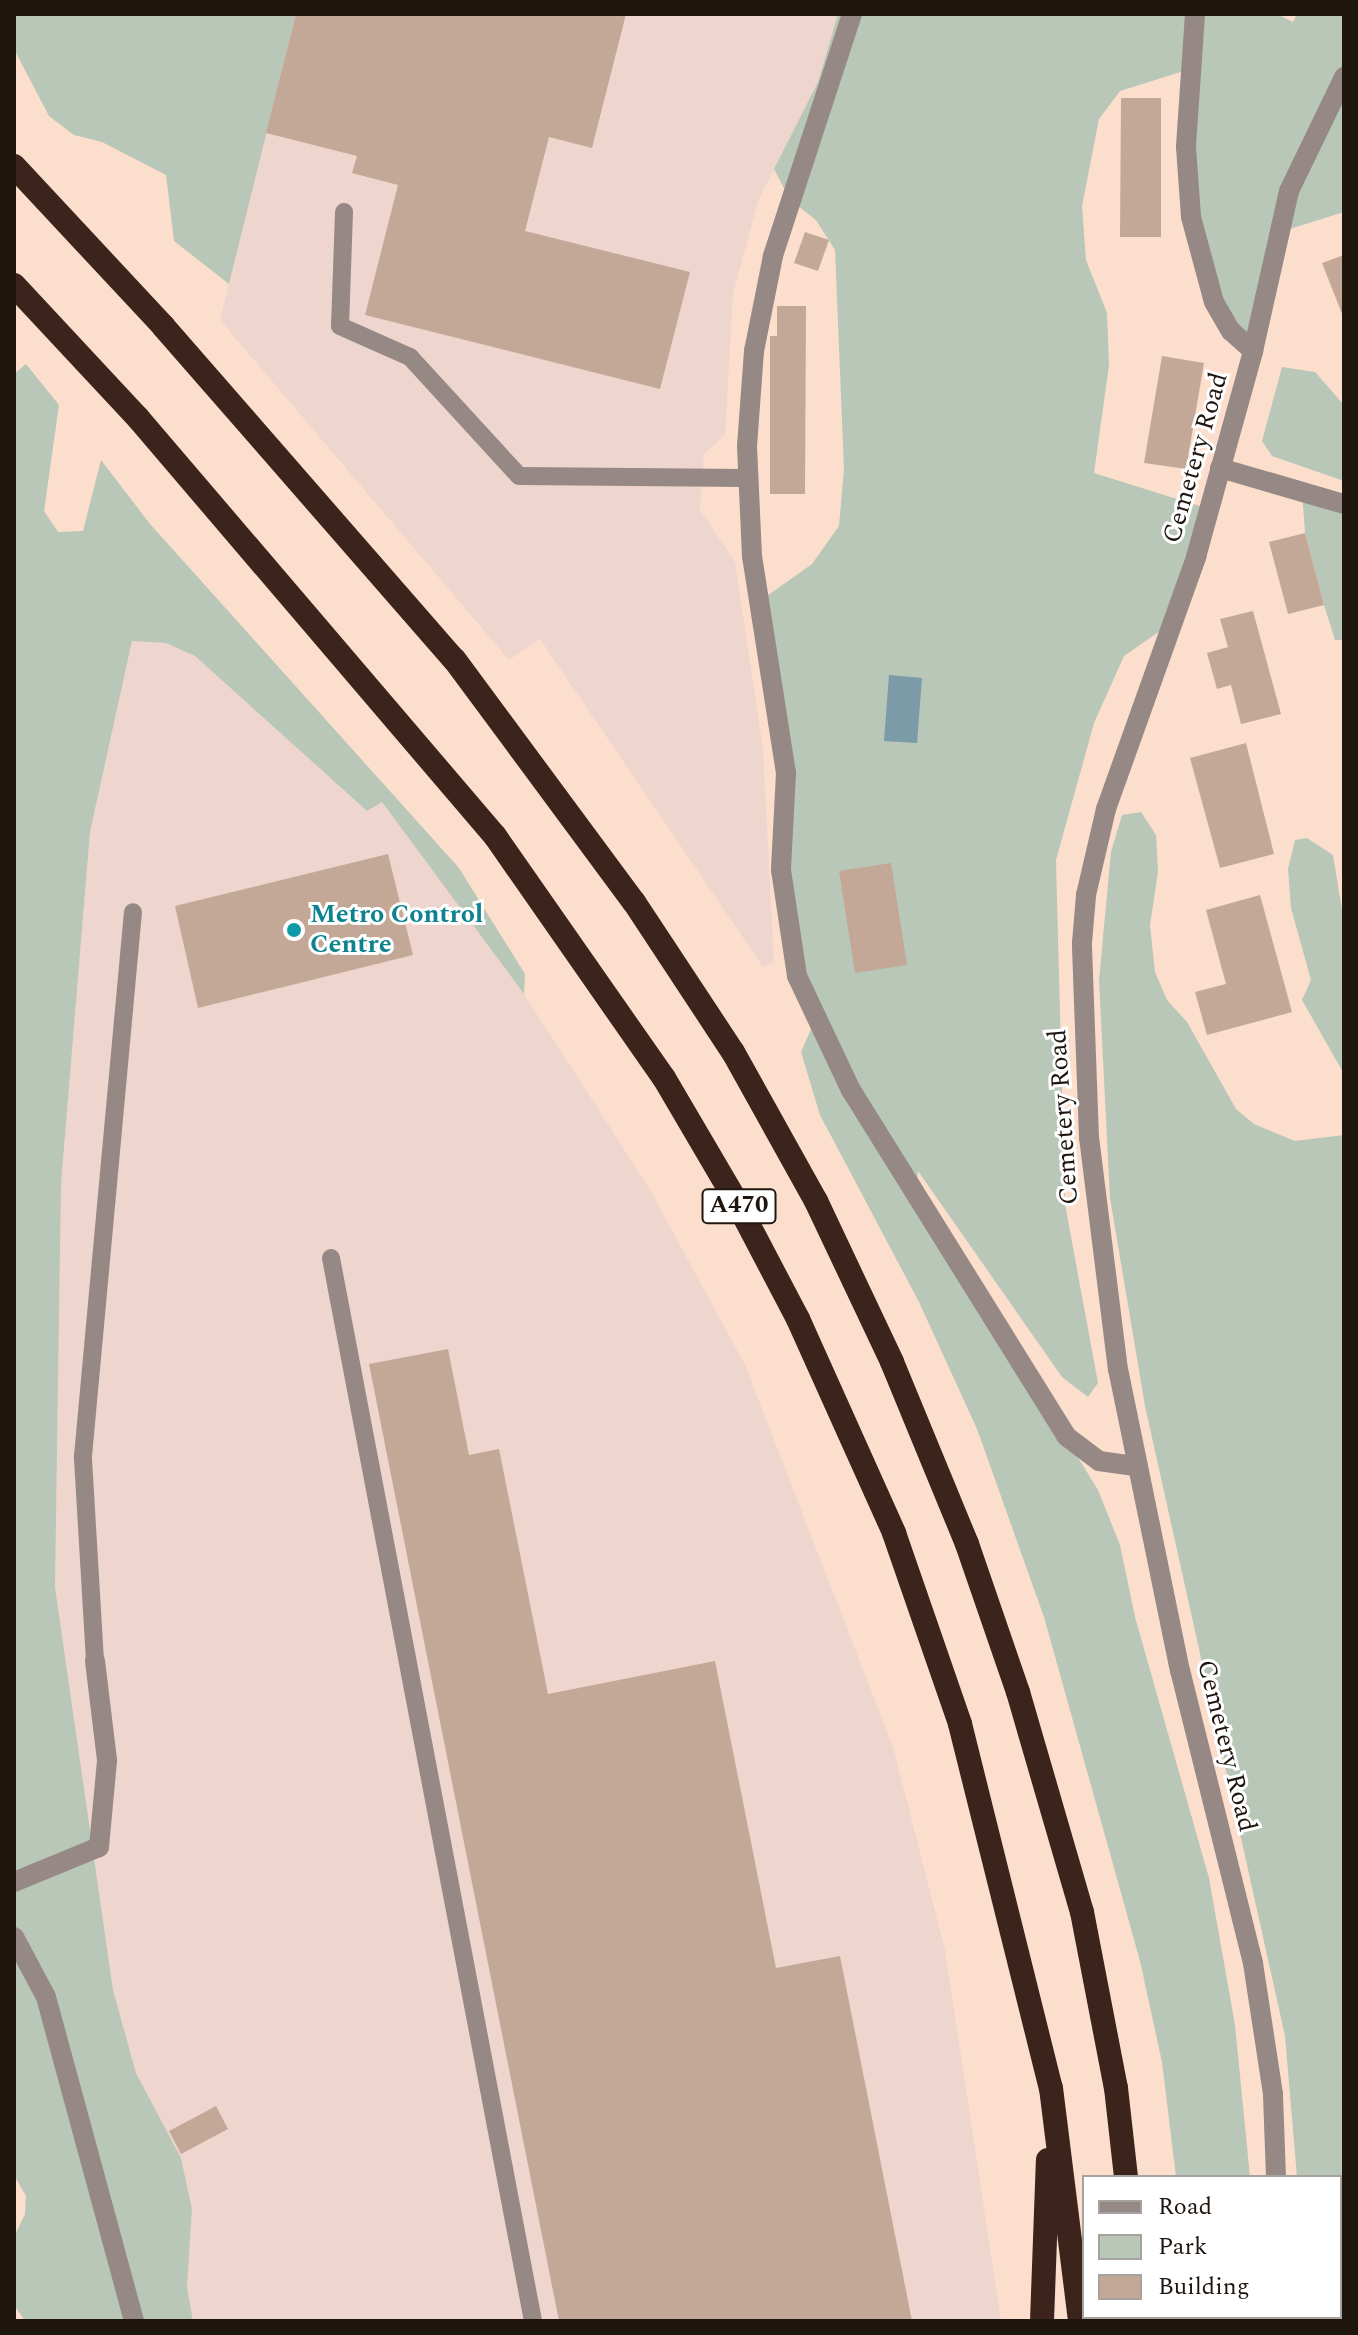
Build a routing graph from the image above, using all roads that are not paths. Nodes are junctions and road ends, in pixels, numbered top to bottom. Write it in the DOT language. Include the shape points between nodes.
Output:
graph roads {
  1 [pos="852,14"];
  2 [pos="1195,14"];
  3 [pos="1344,77"];
  4 [pos="1338,103"];
  5 [pos="14,166"];
  6 [pos="344,212"];
  7 [pos="14,285"];
  8 [pos="1253,351"];
  9 [pos="1220,468"];
  10 [pos="746,478"];
  11 [pos="1344,504"];
  12 [pos="133,912"];
  13 [pos="331,1258"];
  14 [pos="1135,1466"];
  15 [pos="95,1661"];
  16 [pos="14,1882"];
  17 [pos="14,1937"];
  18 [pos="1051,2088"];
  19 [pos="1126,2175"];
  20 [pos="1276,2175"];
  21 [pos="134,2321"];
  22 [pos="533,2321"];
  23 [pos="1042,2321"];
  24 [pos="1080,2321"];
  1 -- 10 [label="street" via="773,256 754,351"];
  2 -- 8 [label="street" via="1186,147 1191,217 1214,302 1231,331"];
  3 -- 4 [label="street, Cemetery Road"];
  4 -- 8 [label="street, Cemetery Road" via="1289,191"];
  5 -- 19 [label="highway, A470" via="163,326 454,659 634,902 733,1052 801,1174 892,1362 967,1544 1018,1692 1082,1912 1116,2088"];
  6 -- 10 [label="lane" via="340,326 410,357 519,476"];
  7 -- 18 [label="highway, A470" via="169,453 495,836 664,1078 735,1199 798,1319 894,1533 960,1724"];
  8 -- 9 [label="street, Cemetery Road"];
  9 -- 11 [label="street"];
  9 -- 14 [label="street, Cemetery Road" via="1196,557 1120,761 1086,895 1092,1165"];
  10 -- 14 [label="street" via="752,556 786,773 781,870 797,976 851,1090 1066,1436 1099,1461"];
  12 -- 15 [label="lane" via="83,1456"];
  13 -- 22 [label="lane"];
  14 -- 20 [label="street, Cemetery Road" via="1253,1963 1273,2094"];
  15 -- 16 [label="street" via="107,1760 99,1847"];
  17 -- 21 [label="street" via="46,1997"];
  18 -- 23 [label="highway"];
  18 -- 24 [label="highway, A470"];
}
